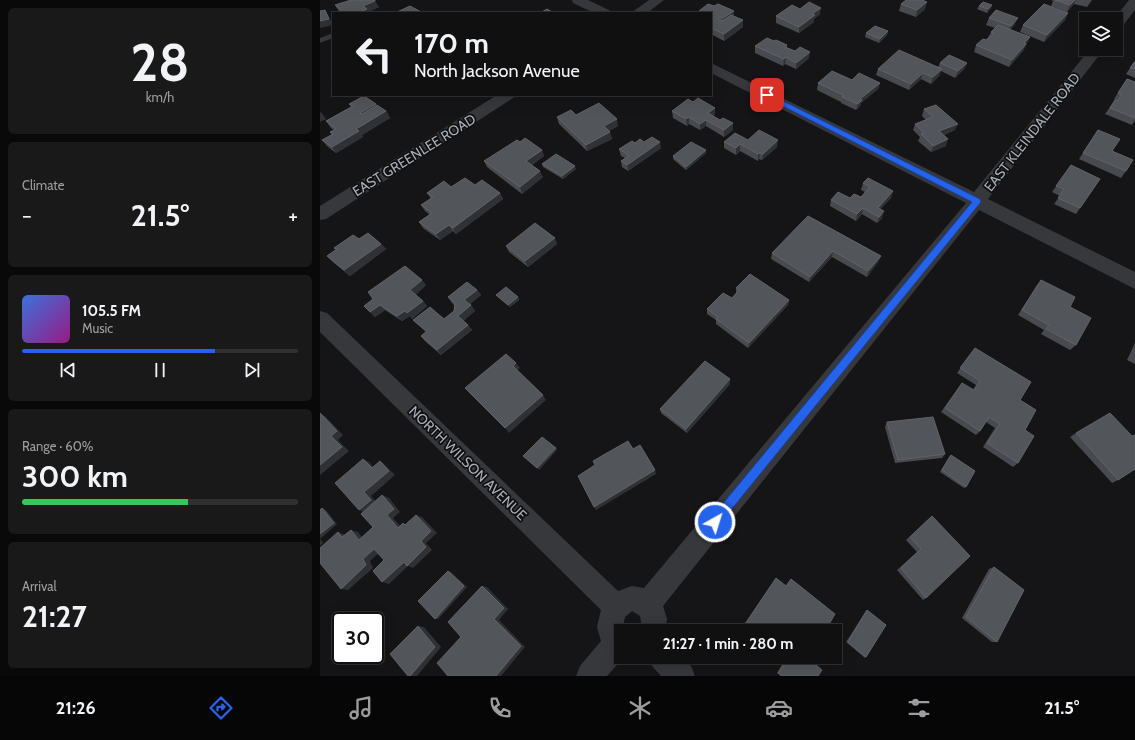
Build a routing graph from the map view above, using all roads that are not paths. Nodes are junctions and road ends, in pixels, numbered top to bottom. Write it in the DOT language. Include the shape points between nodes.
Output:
graph roads {
  1 [pos="578,0"];
  2 [pos="658,0"];
  3 [pos="1135,1"];
  4 [pos="602,12"];
  5 [pos="640,12"];
  6 [pos="1123,16"];
  7 [pos="332,36"];
  8 [pos="320,41"];
  9 [pos="1092,56"];
  10 [pos="712,68"];
  11 [pos="506,96"];
  12 [pos="977,202"];
  13 [pos="320,214"];
  14 [pos="1135,281"];
  15 [pos="320,319"];
  16 [pos="648,604"];
  17 [pos="616,607"];
  18 [pos="653,624"];
  19 [pos="614,639"];
  20 [pos="614,650"];
  21 [pos="668,664"];
  22 [pos="590,676"];
  23 [pos="681,676"];
  1 -- 4 [label="street"];
  2 -- 5 [label="street"];
  3 -- 6 [label="street"];
  7 -- 8 [label="lane"];
  9 -- 12 [label="street, EAST KLEINDALE ROAD"];
  10 -- 12 [label="street"];
  11 -- 13 [label="street, EAST GREENLEE ROAD"];
  12 -- 14 [label="street"];
  12 -- 16 [label="street, EAST KLEINDALE ROAD"];
  15 -- 17 [label="street, NORTH WILSON AVENUE"];
  16 -- 17 [label="street" via="636,598 622,602"];
  16 -- 18 [label="street" via="652,610"];
  17 -- 19 [label="street" via="612,614 610,630"];
  20 -- 22 [label="street"];
  21 -- 23 [label="street"];
}
